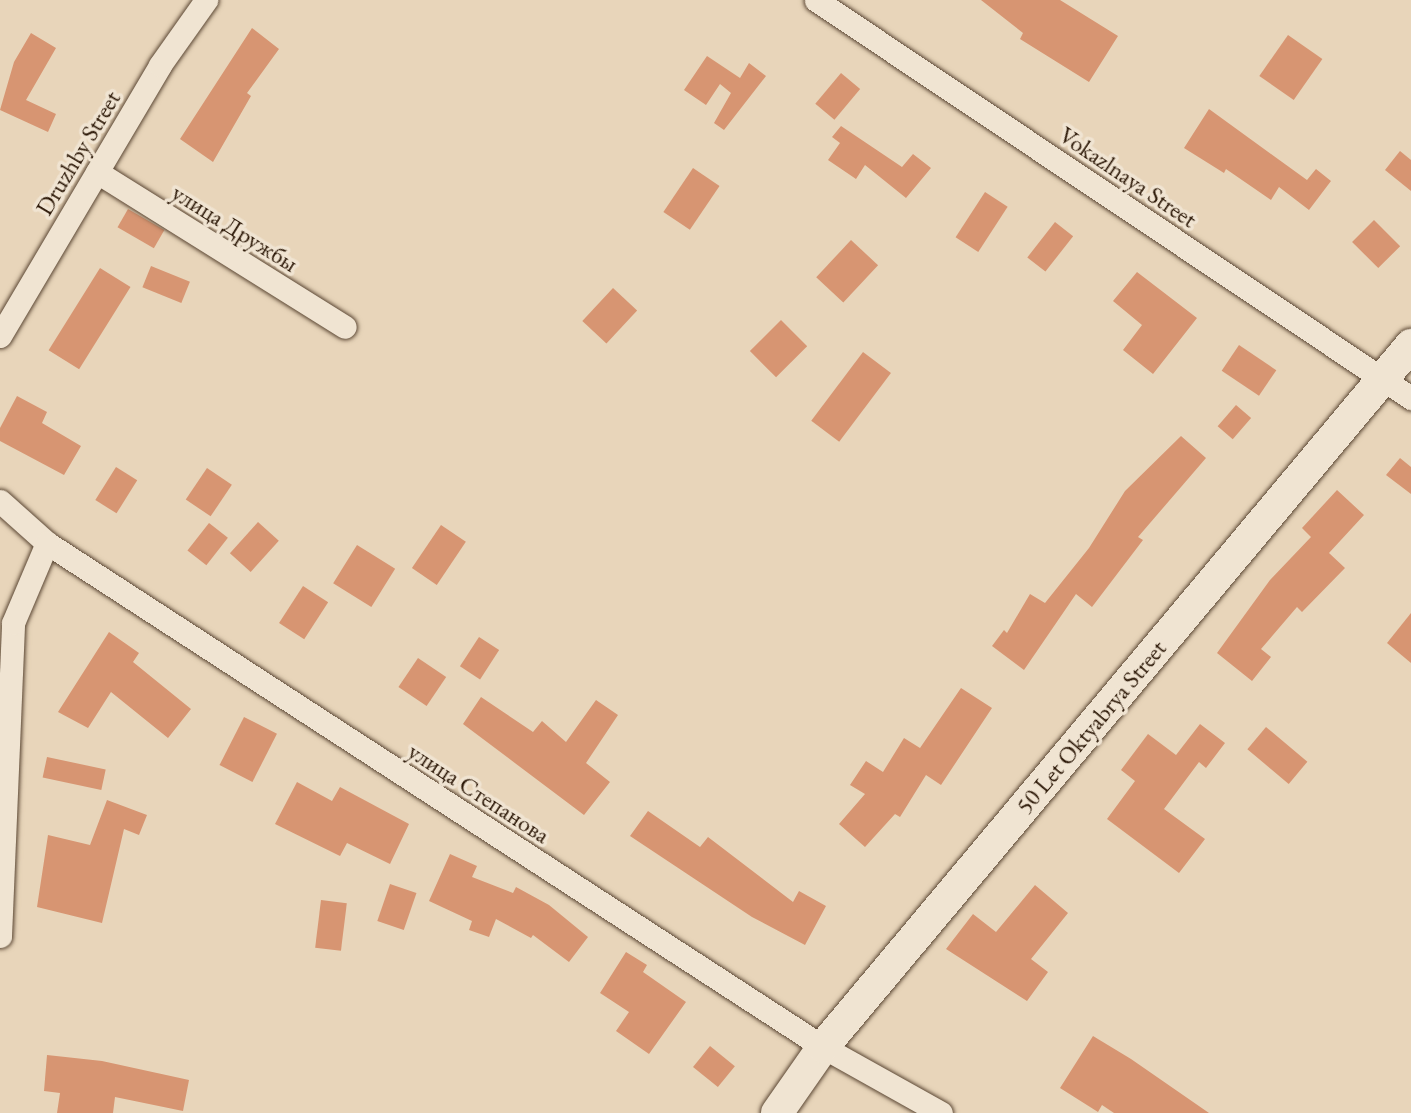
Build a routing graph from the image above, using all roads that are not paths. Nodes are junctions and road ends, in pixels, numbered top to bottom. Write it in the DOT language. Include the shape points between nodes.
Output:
graph roads {
  1 [pos="206,0"];
  2 [pos="816,0"];
  3 [pos="97,172"];
  4 [pos="345,327"];
  5 [pos="0,336"];
  6 [pos="1411,345"];
  7 [pos="1382,379"];
  8 [pos="1411,398"];
  9 [pos="0,501"];
  10 [pos="47,544"];
  11 [pos="0,936"];
  12 [pos="823,1047"];
  13 [pos="777,1113"];
  14 [pos="941,1113"];
  1 -- 3 [label="street, Druzhby Street" via="160,65"];
  2 -- 7 [label="street, Vokazlnaya Street"];
  3 -- 4 [label="street, улица Дружбы"];
  3 -- 5 [label="street, Druzhby Street"];
  6 -- 7 [label="street, 50 Let Oktyabrya Street"];
  7 -- 8 [label="street, Vokazlnaya Street"];
  7 -- 12 [label="street, 50 Let Oktyabrya Street"];
  9 -- 10 [label="street, улица Степанова"];
  10 -- 11 [label="street" via="13,623"];
  10 -- 12 [label="street, улица Степанова"];
  12 -- 13 [label="street, 50 Let Oktyabrya Street"];
  12 -- 14 [label="street, улица Степанова"];
}
